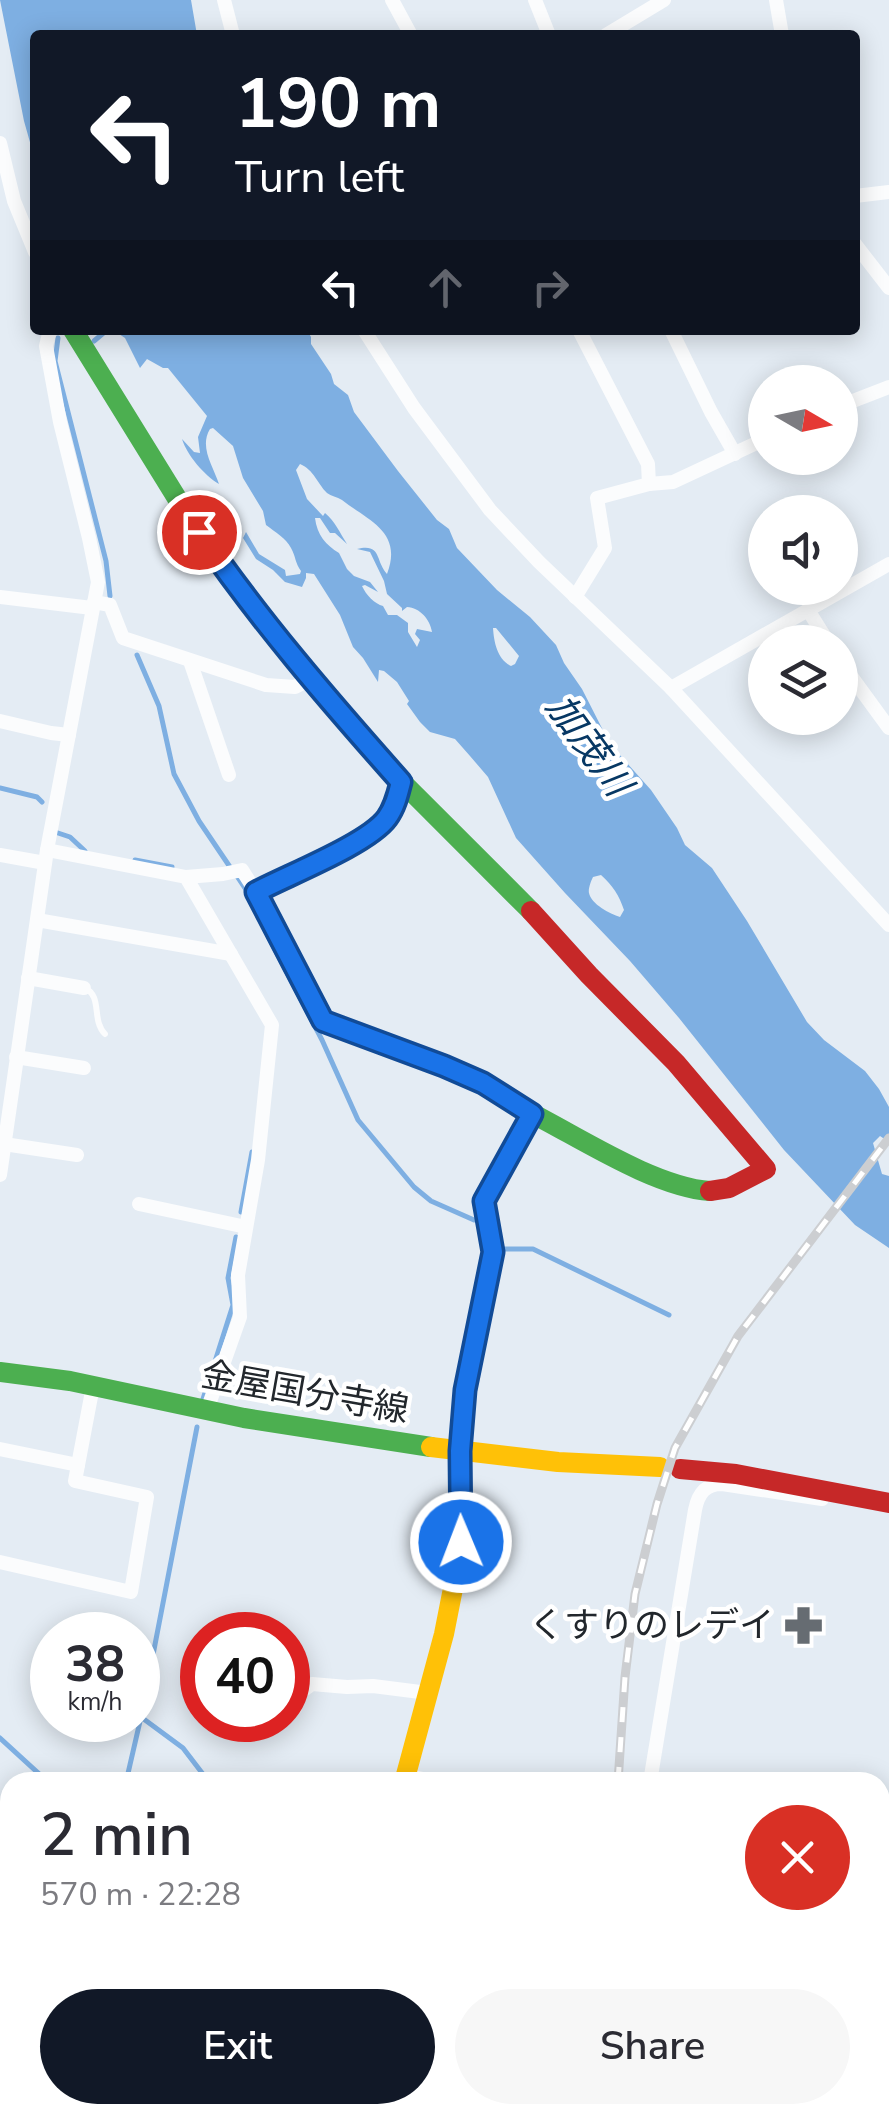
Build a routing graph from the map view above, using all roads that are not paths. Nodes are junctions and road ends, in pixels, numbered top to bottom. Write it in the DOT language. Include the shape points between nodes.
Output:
graph roads {
  1 [pos="224,0"];
  2 [pos="392,0"];
  3 [pos="535,0"];
  4 [pos="664,0"];
  5 [pos="776,0"];
  6 [pos="232,30"];
  7 [pos="409,30"];
  8 [pos="546,30"];
  9 [pos="614,30"];
  10 [pos="781,30"];
  11 [pos="0,144"];
  12 [pos="889,192"];
  13 [pos="860,195"];
  14 [pos="30,240"];
  15 [pos="860,250"];
  16 [pos="887,282"];
  17 [pos="49,335"];
  18 [pos="75,335"];
  19 [pos="367,335"];
  20 [pos="582,335"];
  21 [pos="673,335"];
  22 [pos="889,387"];
  23 [pos="858,399"];
  24 [pos="748,448"];
  25 [pos="735,454"];
  26 [pos="649,484"];
  27 [pos="889,564"];
  28 [pos="0,597"];
  29 [pos="575,597"];
  30 [pos="93,605"];
  31 [pos="808,610"];
  32 [pos="817,625"];
  33 [pos="190,661"];
  34 [pos="312,678"];
  35 [pos="858,685"];
  36 [pos="670,688"];
  37 [pos="0,721"];
  38 [pos="889,728"];
  39 [pos="69,734"];
  40 [pos="229,775"];
  41 [pos="401,782"];
  42 [pos="0,855"];
  43 [pos="46,856"];
  44 [pos="186,877"];
  45 [pos="256,892"];
  46 [pos="36,920"];
  47 [pos="889,924"];
  48 [pos="231,954"];
  49 [pos="28,978"];
  50 [pos="84,988"];
  51 [pos="105,1034"];
  52 [pos="16,1057"];
  53 [pos="84,1068"];
  54 [pos="4,1106"];
  55 [pos="532,1114"];
  56 [pos="4,1144"];
  57 [pos="77,1155"];
  58 [pos="0,1175"];
  59 [pos="139,1204"];
  60 [pos="246,1227"];
  61 [pos="0,1372"];
  62 [pos="93,1386"];
  63 [pos="206,1410"];
  64 [pos="0,1449"];
  65 [pos="460,1451"];
  66 [pos="78,1464"];
  67 [pos="848,1496"];
  68 [pos="889,1503"];
  69 [pos="0,1562"];
  70 [pos="310,1685"];
  71 [pos="428,1693"];
  72 [pos="407,1772"];
  73 [pos="652,1772"];
  1 -- 6 [label="street"];
  2 -- 7 [label="street"];
  3 -- 8 [label="street"];
  4 -- 9 [label="street"];
  5 -- 10 [label="street"];
  11 -- 14 [label="street"];
  12 -- 13 [label="street"];
  15 -- 16 [label="street"];
  17 -- 30 [label="street" via="49,366 98,582"];
  18 -- 34 [label="street" via="221,564"];
  19 -- 29 [label="street" via="490,510"];
  20 -- 26 [label="street" via="648,464"];
  21 -- 25 [label="street"];
  22 -- 23 [label="street"];
  24 -- 25 [label="street"];
  25 -- 26 [label="street" via="672,482"];
  26 -- 29 [label="street" via="597,498 604,548"];
  27 -- 31 [label="street"];
  28 -- 30 [label="street"];
  29 -- 36 [label="street"];
  30 -- 33 [label="street" via="110,605 123,638"];
  30 -- 39 [label="street"];
  31 -- 32 [label="street"];
  31 -- 36 [label="street"];
  33 -- 34 [label="street" via="266,685 295,687"];
  33 -- 40 [label="street"];
  34 -- 41 [label="street"];
  35 -- 38 [label="street"];
  36 -- 47 [label="street"];
  37 -- 39 [label="street"];
  39 -- 43 [label="street"];
  41 -- 45 [label="street" via="386,820 362,840"];
  41 -- 55 [label="street" via="676,1063 766,1169 720,1190 693,1188"];
  42 -- 43 [label="street"];
  43 -- 44 [label="street"];
  43 -- 46 [label="street"];
  44 -- 45 [label="street" via="242,870"];
  44 -- 48 [label="street"];
  45 -- 55 [label="street" via="323,1021 470,1078"];
  46 -- 48 [label="street"];
  46 -- 49 [label="street"];
  48 -- 60 [label="street" via="272,1024"];
  49 -- 50 [label="street"];
  49 -- 52 [label="street"];
  50 -- 51 [label="lane" via="94,995"];
  52 -- 53 [label="street"];
  52 -- 54 [label="street"];
  54 -- 56 [label="street"];
  55 -- 65 [label="street" via="484,1201 493,1252 465,1390"];
  56 -- 57 [label="street"];
  56 -- 58 [label="street"];
  59 -- 60 [label="street"];
  60 -- 63 [label="street" via="240,1317"];
  61 -- 62 [label="street, 金屋国分寺線"];
  62 -- 63 [label="street, 金屋国分寺線"];
  62 -- 66 [label="street"];
  63 -- 65 [label="street, 金屋国分寺線"];
  64 -- 66 [label="street"];
  65 -- 67 [label="street, 金屋国分寺線" via="736,1474"];
  65 -- 71 [label="street" via="460,1552"];
  66 -- 69 [label="street" via="75,1480 147,1497 131,1592"];
  67 -- 68 [label="street, 金屋国分寺線"];
  67 -- 73 [label="street" via="813,1498 717,1484 704,1490 695,1510"];
  70 -- 71 [label="street"];
  71 -- 72 [label="street"];
}
